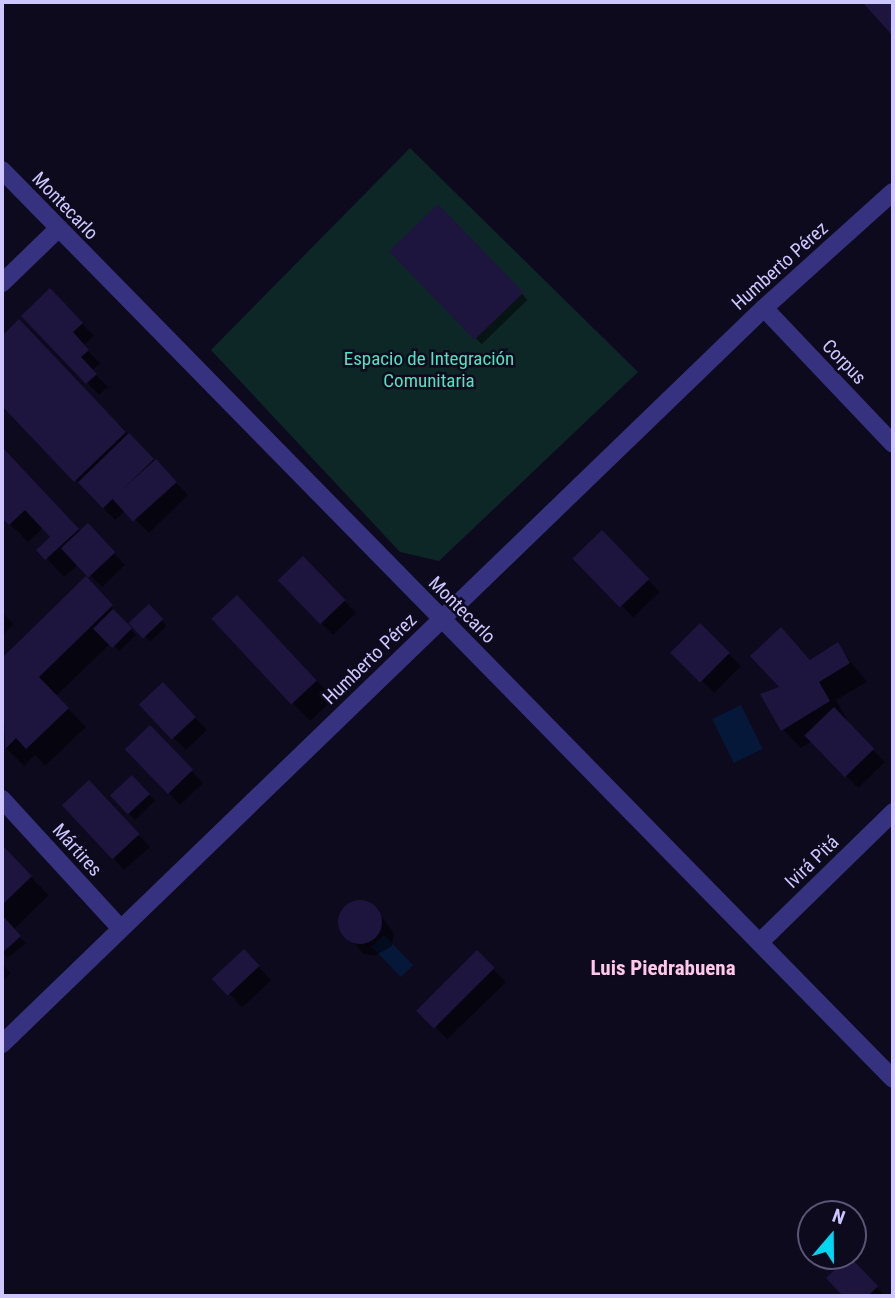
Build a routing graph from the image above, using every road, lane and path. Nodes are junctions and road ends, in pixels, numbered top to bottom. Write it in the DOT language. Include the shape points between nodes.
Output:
graph roads {
  1 [pos="2,170"];
  2 [pos="893,192"];
  3 [pos="58,229"];
  4 [pos="2,283"];
  5 [pos="764,308"];
  6 [pos="893,444"];
  7 [pos="441,620"];
  8 [pos="2,799"];
  9 [pos="893,812"];
  10 [pos="121,929"];
  11 [pos="760,942"];
  12 [pos="2,1044"];
  13 [pos="893,1079"];
  1 -- 3 [label="street, Montecarlo"];
  2 -- 5 [label="street, Humberto Pérez"];
  3 -- 4 [label="street"];
  3 -- 7 [label="street, Montecarlo"];
  5 -- 6 [label="street, Corpus"];
  5 -- 7 [label="street, Humberto Pérez"];
  7 -- 10 [label="street, Humberto Pérez"];
  7 -- 11 [label="street, Montecarlo"];
  8 -- 10 [label="street, Mártires"];
  9 -- 11 [label="street, Ivirá Pitá"];
  10 -- 12 [label="street, Humberto Pérez"];
  11 -- 13 [label="street, Montecarlo"];
}
